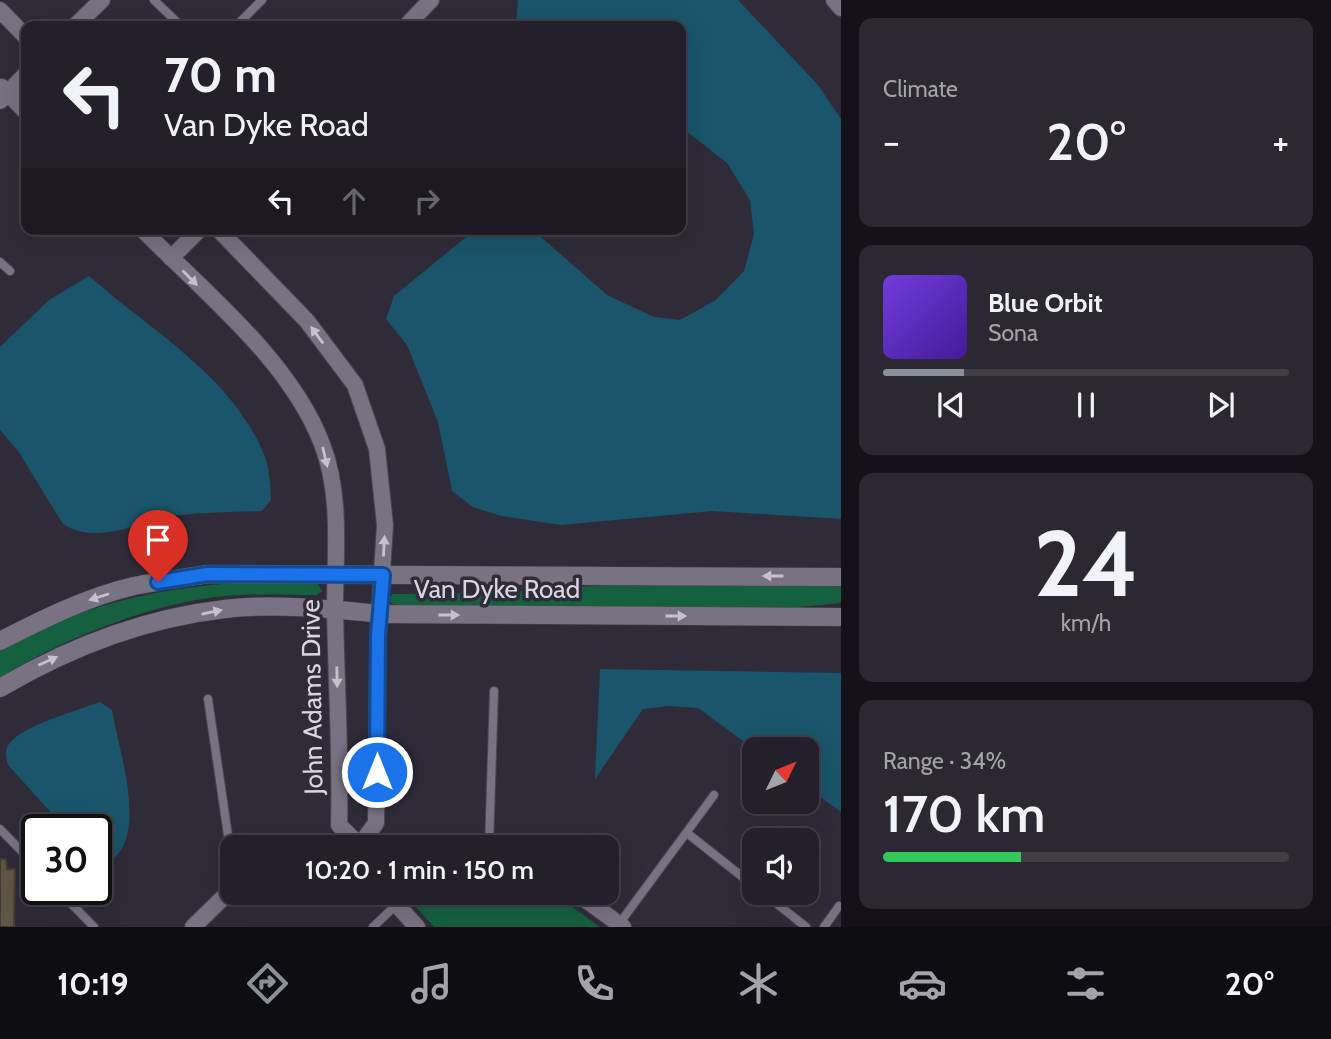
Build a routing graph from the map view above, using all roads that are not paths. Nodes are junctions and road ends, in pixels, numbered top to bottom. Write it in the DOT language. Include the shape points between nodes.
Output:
graph roads {
  1 [pos="102,0"];
  2 [pos="154,0"];
  3 [pos="262,0"];
  4 [pos="431,0"];
  5 [pos="834,0"];
  6 [pos="841,8"];
  7 [pos="0,10"];
  8 [pos="80,21"];
  9 [pos="176,21"];
  10 [pos="241,21"];
  11 [pos="411,21"];
  12 [pos="21,32"];
  13 [pos="21,78"];
  14 [pos="3,93"];
  15 [pos="21,108"];
  16 [pos="148,235"];
  17 [pos="194,235"];
  18 [pos="224,235"];
  19 [pos="171,258"];
  20 [pos="0,262"];
  21 [pos="10,271"];
  22 [pos="335,574"];
  23 [pos="383,575"];
  24 [pos="841,577"];
  25 [pos="335,609"];
  26 [pos="380,614"];
  27 [pos="841,617"];
  28 [pos="0,642"];
  29 [pos="0,688"];
  30 [pos="494,691"];
  31 [pos="208,699"];
  32 [pos="714,795"];
  33 [pos="0,829"];
  34 [pos="687,833"];
  35 [pos="228,835"];
  36 [pos="349,835"];
  37 [pos="368,835"];
  38 [pos="489,835"];
  39 [pos="21,851"];
  40 [pos="742,877"];
  41 [pos="220,901"];
  42 [pos="73,905"];
  43 [pos="386,905"];
  44 [pos="396,905"];
  45 [pos="593,905"];
  46 [pos="778,905"];
  47 [pos="839,906"];
  48 [pos="621,925"];
  49 [pos="94,927"];
  50 [pos="193,927"];
  51 [pos="373,927"];
  52 [pos="417,927"];
  53 [pos="806,927"];
  54 [pos="824,927"];
  1 -- 8 [label="street"];
  2 -- 9 [label="lane"];
  3 -- 10 [label="lane"];
  4 -- 11 [label="street"];
  5 -- 6 [label="street"];
  7 -- 12 [label="street"];
  13 -- 14 [label="street"];
  14 -- 15 [label="street"];
  16 -- 19 [label="street, John Adams Drive"];
  17 -- 19 [label="street"];
  23 -- 18 [label="street, one-way" via="385,525 377,449 355,385 307,321"];
  19 -- 22 [label="street, John Adams Drive, one-way" via="271,360 323,444 332,487"];
  20 -- 21 [label="lane"];
  22 -- 23 [label="street, Van Dyke Road"];
  22 -- 25 [label="street, John Adams Drive"];
  22 -- 28 [label="street, Van Dyke Road, one-way" via="208,574 133,586 50,615"];
  24 -- 23 [label="street, Van Dyke Road, one-way"];
  23 -- 26 [label="street"];
  25 -- 26 [label="street, Van Dyke Road"];
  29 -- 25 [label="street, Van Dyke Road, one-way" via="75,649 157,624 226,609"];
  25 -- 36 [label="street, John Adams Drive, one-way" via="339,825"];
  26 -- 27 [label="street, Van Dyke Road, one-way"];
  26 -- 37 [label="street" via="376,823"];
  30 -- 38 [label="lane"];
  31 -- 35 [label="lane"];
  32 -- 34 [label="lane"];
  33 -- 39 [label="lane"];
  34 -- 40 [label="lane"];
  34 -- 48 [label="lane"];
  41 -- 50 [label="street"];
  42 -- 49 [label="lane"];
  43 -- 51 [label="lane"];
  44 -- 52 [label="street"];
  45 -- 48 [label="street"];
  46 -- 53 [label="lane"];
  47 -- 54 [label="lane"];
}
